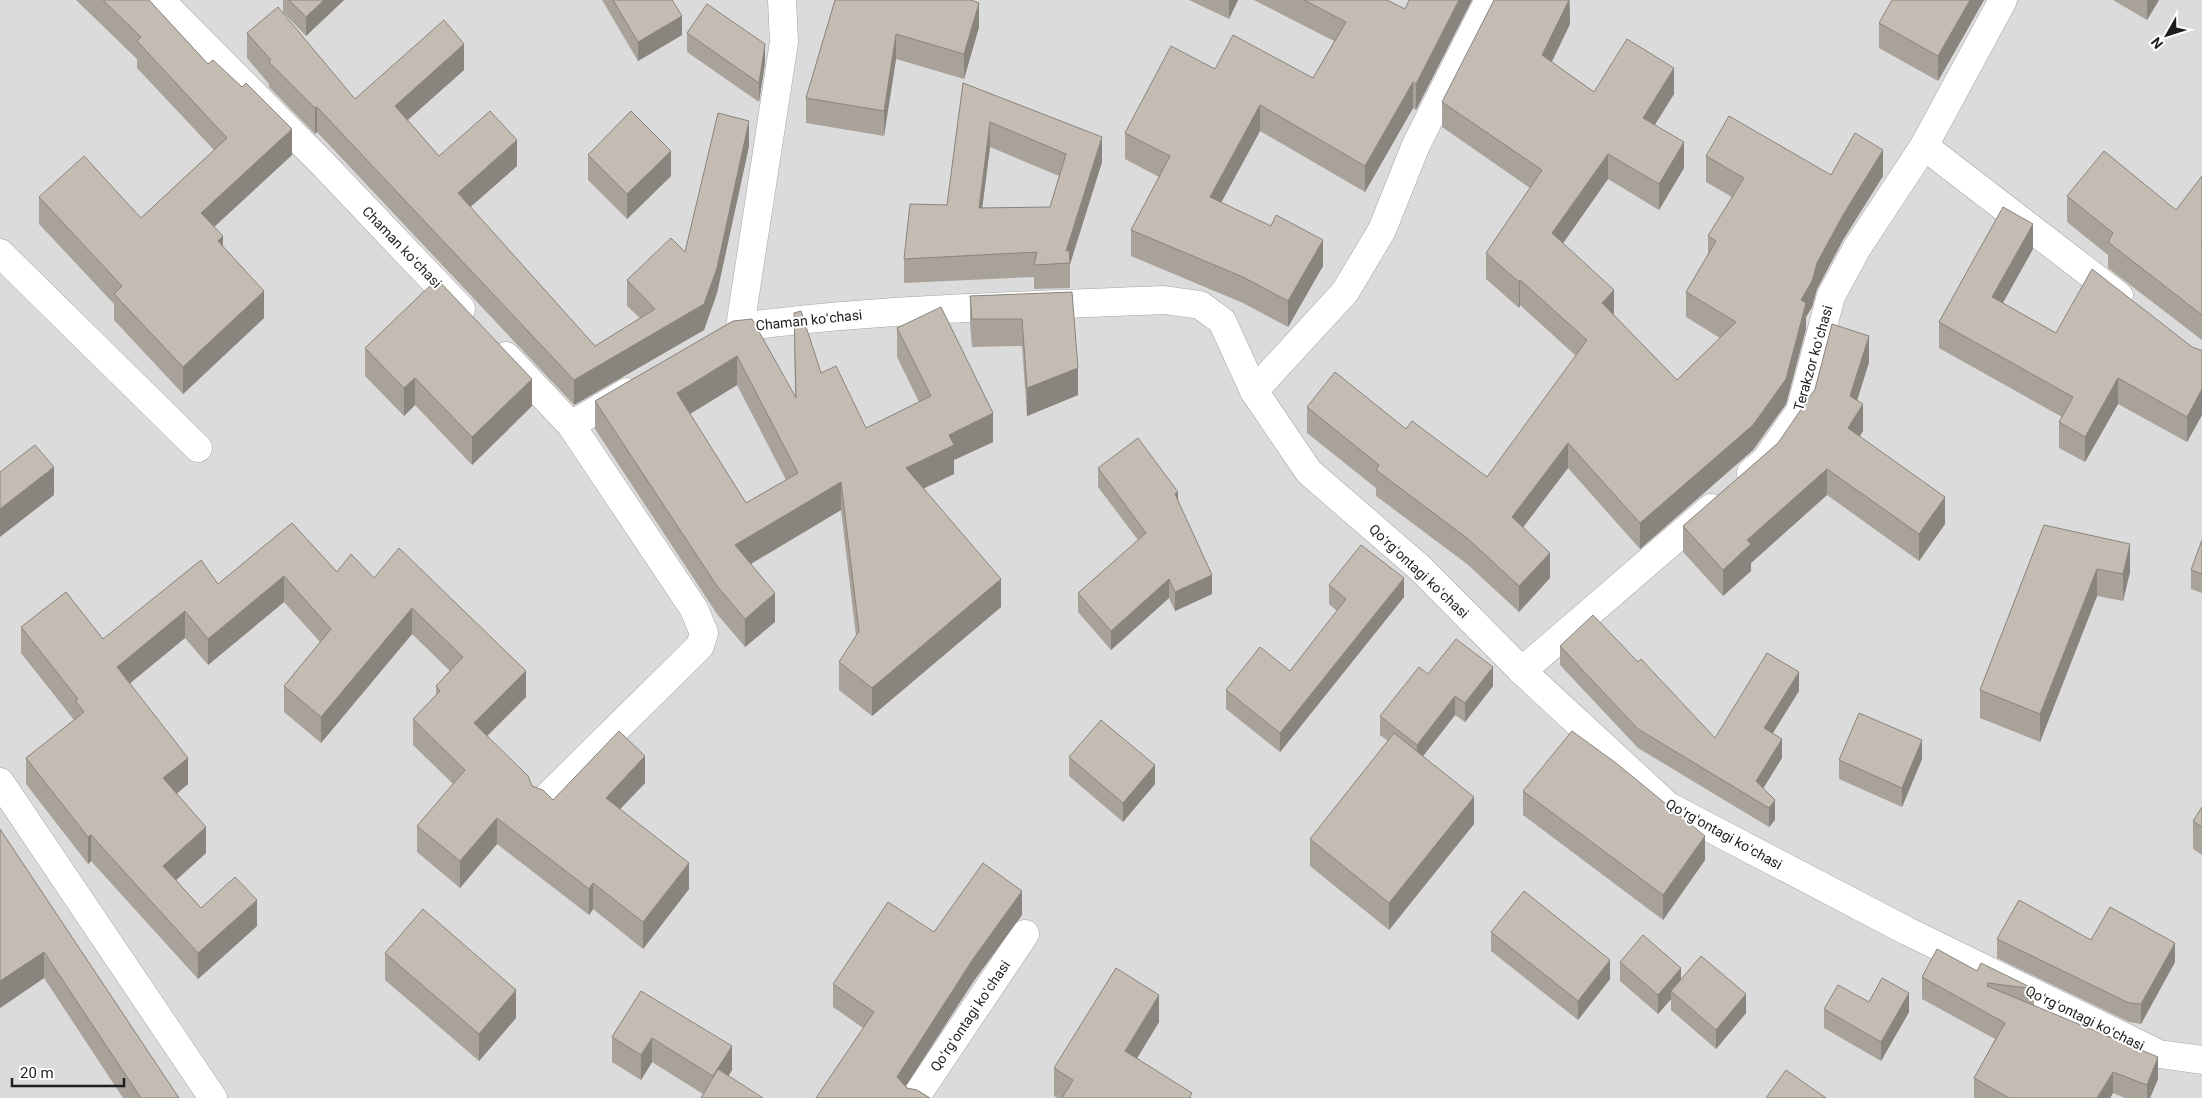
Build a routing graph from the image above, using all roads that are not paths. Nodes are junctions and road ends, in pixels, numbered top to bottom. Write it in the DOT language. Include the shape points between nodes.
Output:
graph roads {
  1 [pos="160,0"];
  2 [pos="782,0"];
  3 [pos="1489,0"];
  4 [pos="2003,0"];
  5 [pos="1924,146"];
  6 [pos="0,253"];
  7 [pos="2140,312"];
  8 [pos="740,327"];
  9 [pos="714,342"];
  10 [pos="647,381"];
  11 [pos="1254,391"];
  12 [pos="571,425"];
  13 [pos="198,448"];
  14 [pos="1522,671"];
  15 [pos="0,782"];
  16 [pos="543,801"];
  17 [pos="1024,934"];
  18 [pos="2202,1060"];
  19 [pos="213,1098"];
  20 [pos="915,1098"];
  1 -- 12 [label="street, Chaman koʻchasi"];
  2 -- 8 [label="street" via="784,42"];
  3 -- 11 [label="street" via="1416,145 1382,230 1345,292"];
  4 -- 5 [label="street, Terakzor koʻchasi"];
  5 -- 7 [label="street"];
  5 -- 14 [label="street, Terakzor koʻchasi" via="1857,248 1831,296 1800,411 1764,461"];
  6 -- 13 [label="street"];
  8 -- 9 [label="street, Chaman koʻchasi"];
  8 -- 11 [label="street, Chaman koʻchasi" via="804,318 1164,300 1200,305 1222,321"];
  10 -- 12 [label="street"];
  11 -- 14 [label="street, Qoʻrgʻontagi koʻchasi" via="1308,472 1420,568"];
  12 -- 16 [label="street, Chaman koʻchasi" via="694,609 704,633 700,646"];
  14 -- 18 [label="street, Qoʻrgʻontagi koʻchasi" via="1668,806 1907,931 2159,1054"];
  15 -- 19 [label="street"];
  17 -- 20 [label="street, Qoʻrgʻontagi koʻchasi"];
}
